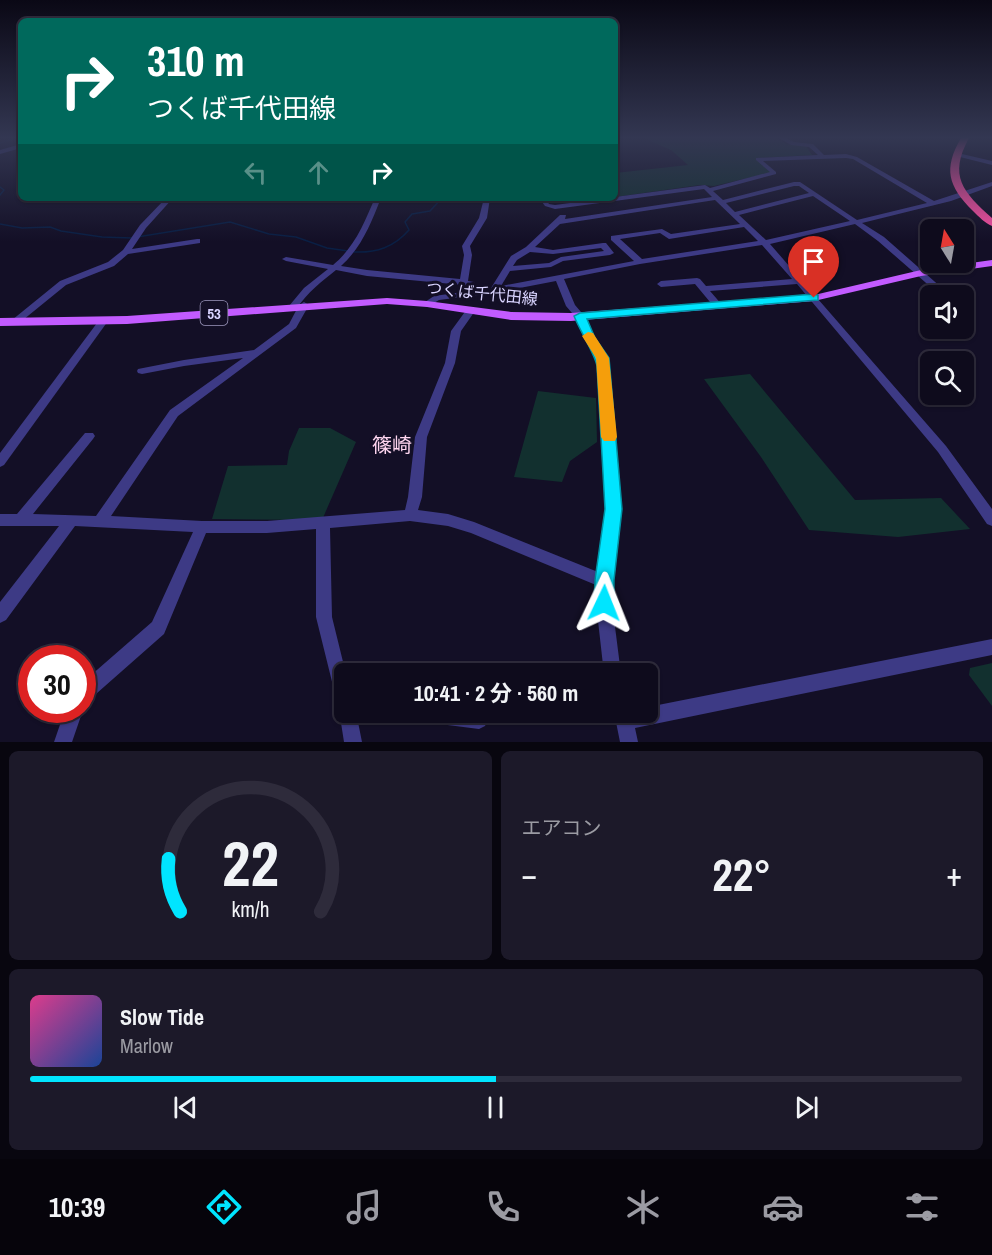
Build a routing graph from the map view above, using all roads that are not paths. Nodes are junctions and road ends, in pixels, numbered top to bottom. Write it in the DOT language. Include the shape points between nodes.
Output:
graph roads {
  1 [pos="774,173"];
  2 [pos="880,173"];
  3 [pos="953,173"];
  4 [pos="960,173"];
  5 [pos="992,184"];
  6 [pos="983,188"];
  7 [pos="709,190"];
  8 [pos="992,190"];
  9 [pos="760,193"];
  10 [pos="814,194"];
  11 [pos="967,194"];
  12 [pos="618,200"];
  13 [pos="719,200"];
  14 [pos="167,201"];
  15 [pos="377,201"];
  16 [pos="486,201"];
  17 [pos="544,201"];
  18 [pos="608,201"];
  19 [pos="779,202"];
  20 [pos="934,204"];
  21 [pos="573,206"];
  22 [pos="734,214"];
  23 [pos="992,216"];
  24 [pos="558,222"];
  25 [pos="855,222"];
  26 [pos="992,223"];
  27 [pos="746,225"];
  28 [pos="197,241"];
  29 [pos="765,243"];
  30 [pos="529,249"];
  31 [pos="126,252"];
  32 [pos="286,259"];
  33 [pos="640,262"];
  34 [pos="992,263"];
  35 [pos="974,266"];
  36 [pos="334,268"];
  37 [pos="508,269"];
  38 [pos="920,272"];
  39 [pos="921,273"];
  40 [pos="560,278"];
  41 [pos="799,281"];
  42 [pos="464,282"];
  43 [pos="661,284"];
  44 [pos="935,285"];
  45 [pos="704,289"];
  46 [pos="494,290"];
  47 [pos="476,293"];
  48 [pos="814,298"];
  49 [pos="427,304"];
  50 [pos="299,306"];
  51 [pos="718,306"];
  52 [pos="470,311"];
  53 [pos="580,316"];
  54 [pos="103,321"];
  55 [pos="5,322"];
  56 [pos="257,352"];
  57 [pos="142,371"];
  58 [pos="89,436"];
  59 [pos="0,462"];
  60 [pos="410,515"];
  61 [pos="0,520"];
  62 [pos="20,520"];
  63 [pos="72,520"];
  64 [pos="992,520"];
  65 [pos="100,521"];
  66 [pos="322,523"];
  67 [pos="202,526"];
  68 [pos="604,580"];
  69 [pos="0,615"];
  70 [pos="992,647"];
  71 [pos="335,663"];
  72 [pos="610,663"];
  73 [pos="96,682"];
  74 [pos="658,711"];
  75 [pos="70,723"];
  76 [pos="349,723"];
  77 [pos="625,723"];
  78 [pos="63,742"];
  79 [pos="353,742"];
  80 [pos="629,742"];
  1 -- 7 [label="street"];
  2 -- 20 [label="street"];
  3 -- 11 [label="highway"];
  4 -- 11 [label="highway"];
  5 -- 6 [label="street"];
  6 -- 8 [label="street"];
  6 -- 11 [label="street"];
  7 -- 12 [label="street" via="705,187"];
  7 -- 13 [label="street"];
  9 -- 10 [label="street" via="800,184"];
  9 -- 13 [label="street"];
  9 -- 19 [label="street"];
  10 -- 19 [label="street"];
  10 -- 25 [label="street"];
  11 -- 20 [label="street"];
  11 -- 23 [label="highway"];
  11 -- 26 [label="highway"];
  13 -- 22 [label="street"];
  13 -- 24 [label="street"];
  14 -- 31 [label="street"];
  15 -- 36 [label="street" via="354,249"];
  16 -- 42 [label="street" via="483,218 466,246"];
  17 -- 21 [label="street" via="549,207"];
  18 -- 21 [label="street"];
  19 -- 22 [label="street"];
  20 -- 25 [label="street"];
  21 -- 24 [label="street"];
  22 -- 27 [label="street"];
  24 -- 30 [label="street"];
  25 -- 29 [label="street"];
  25 -- 38 [label="street"];
  27 -- 29 [label="street"];
  27 -- 33 [label="street" via="669,237 662,231 614,238"];
  28 -- 31 [label="street"];
  29 -- 33 [label="street"];
  29 -- 41 [label="street"];
  30 -- 37 [label="street" via="514,258"];
  30 -- 37 [label="street" via="553,252 603,245 610,253"];
  31 -- 55 [label="street" via="102,269 63,283"];
  32 -- 36 [label="street"];
  33 -- 40 [label="street"];
  34 -- 35 [label="main road, つくば千代田線 / 53"];
  36 -- 42 [label="street"];
  36 -- 50 [label="street" via="311,286"];
  37 -- 46 [label="street"];
  39 -- 44 [label="street"];
  39 -- 48 [label="main road, つくば千代田線 / 53"];
  40 -- 46 [label="street"];
  40 -- 53 [label="street" via="571,306"];
  41 -- 45 [label="street"];
  41 -- 48 [label="street"];
  42 -- 47 [label="street" via="471,284"];
  43 -- 45 [label="street" via="697,281"];
  45 -- 51 [label="street"];
  46 -- 47 [label="street"];
  47 -- 49 [label="street" via="437,298"];
  48 -- 51 [label="main road, つくば千代田線 / 53"];
  48 -- 64 [label="street" via="942,449"];
  49 -- 50 [label="main road, つくば千代田線 / 53"];
  49 -- 52 [label="main road, つくば千代田線 / 53"];
  50 -- 54 [label="main road, つくば千代田線 / 53"];
  50 -- 56 [label="street" via="293,326"];
  51 -- 53 [label="main road, つくば千代田線 / 53"];
  52 -- 53 [label="main road, つくば千代田線 / 53"];
  52 -- 60 [label="street" via="456,331 450,363 421,437"];
  53 -- 68 [label="street" via="603,366 613,509"];
  54 -- 55 [label="main road, つくば千代田線 / 53"];
  54 -- 59 [label="street"];
  56 -- 57 [label="street"];
  56 -- 65 [label="street" via="168,420"];
  58 -- 62 [label="street"];
  60 -- 66 [label="street"];
  60 -- 68 [label="street" via="474,528"];
  61 -- 62 [label="street"];
  62 -- 63 [label="street"];
  63 -- 65 [label="street"];
  63 -- 69 [label="street"];
  65 -- 67 [label="street"];
  66 -- 67 [label="street"];
  66 -- 71 [label="street" via="324,617"];
  67 -- 73 [label="street" via="158,628"];
  68 -- 72 [label="street"];
  70 -- 74 [label="street"];
  75 -- 78 [label="street"];
  76 -- 79 [label="street"];
  77 -- 80 [label="street"];
}
